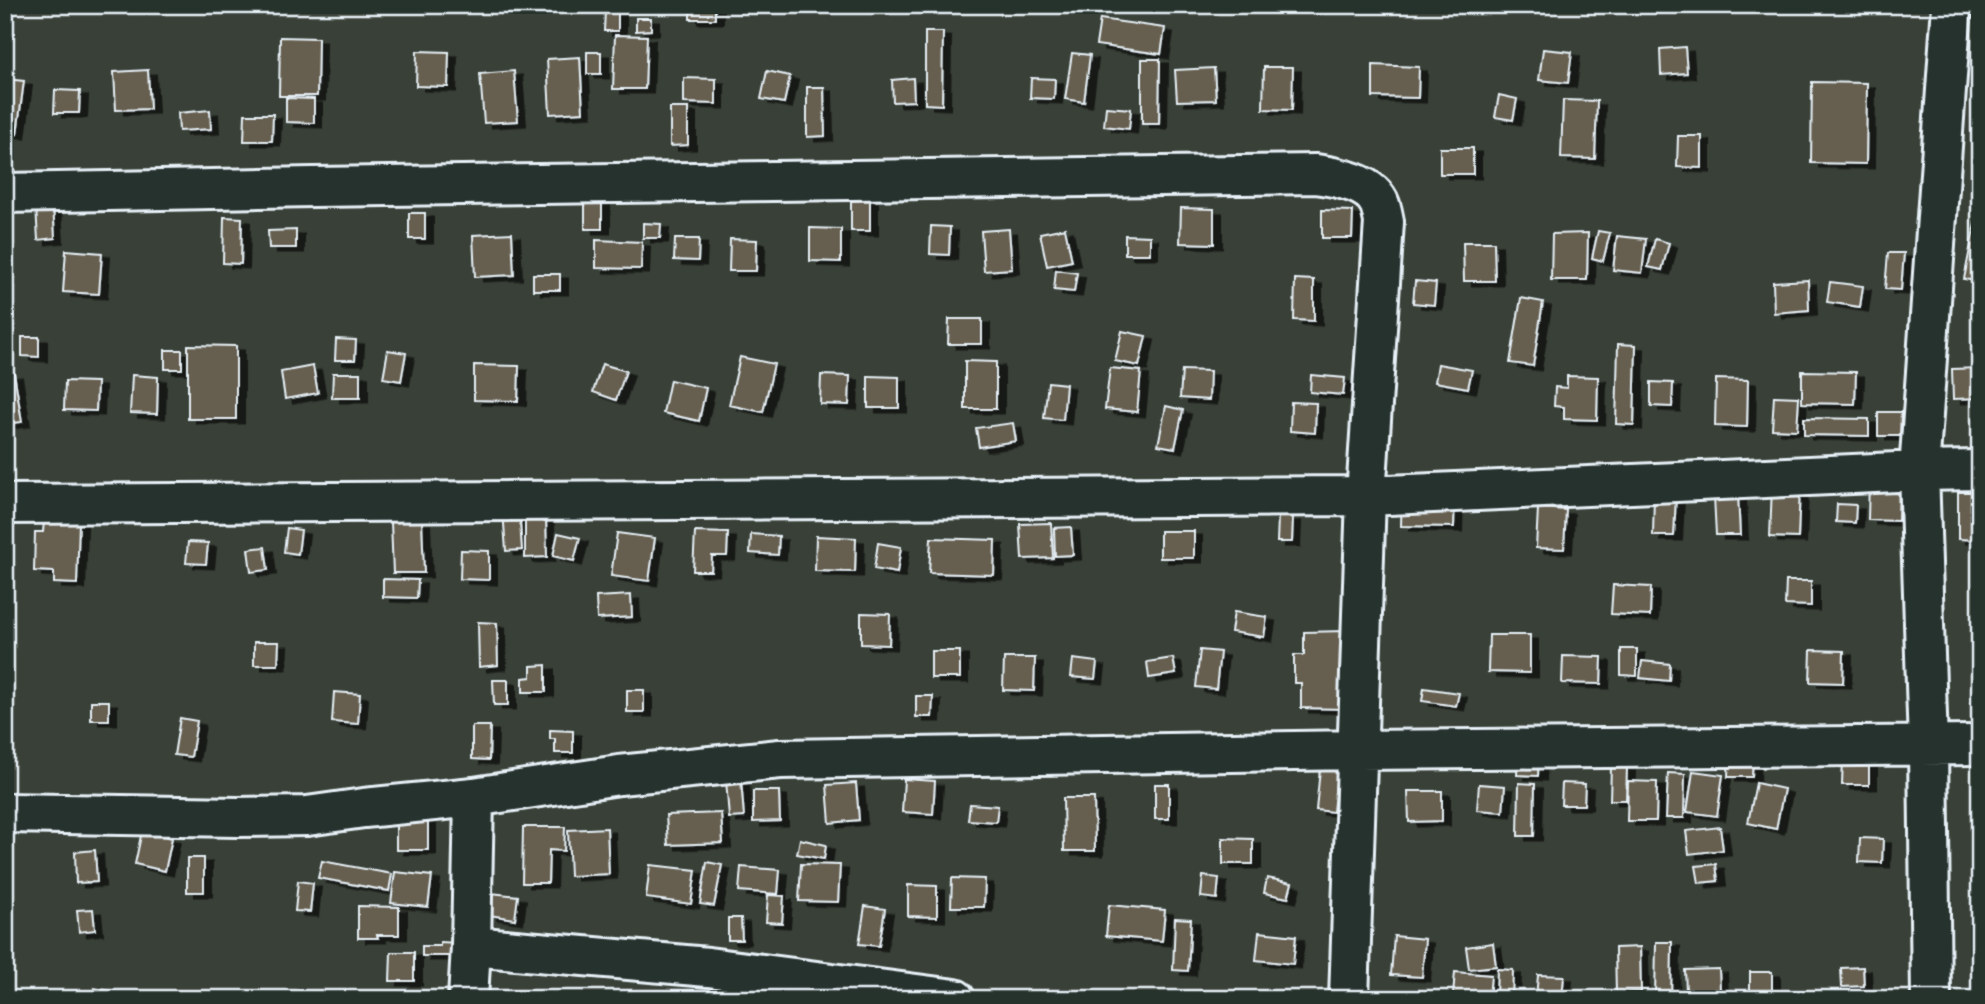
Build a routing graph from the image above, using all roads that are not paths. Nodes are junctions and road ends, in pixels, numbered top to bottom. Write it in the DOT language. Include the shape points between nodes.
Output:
graph roads {
  1 [pos="1952,5"];
  2 [pos="5,193"];
  3 [pos="1980,470"];
  4 [pos="1919,471"];
  5 [pos="1366,496"];
  6 [pos="5,503"];
  7 [pos="1980,745"];
  8 [pos="1928,746"];
  9 [pos="1358,750"];
  10 [pos="474,797"];
  11 [pos="5,813"];
  12 [pos="471,946"];
  13 [pos="468,999"];
  14 [pos="955,999"];
  15 [pos="1349,999"];
  16 [pos="1931,999"];
  1 -- 4 [label="street"];
  2 -- 5 [label="street" via="1316,174 1340,178 1363,186 1380,202 1384,222"];
  3 -- 4 [label="street"];
  4 -- 5 [label="street"];
  4 -- 8 [label="street"];
  5 -- 6 [label="street"];
  5 -- 9 [label="street"];
  7 -- 8 [label="street"];
  8 -- 9 [label="street"];
  8 -- 16 [label="street"];
  9 -- 10 [label="street" via="780,759 619,775"];
  9 -- 15 [label="street"];
  10 -- 11 [label="street" via="307,816"];
  10 -- 12 [label="street"];
  12 -- 13 [label="street"];
  12 -- 14 [label="street" via="708,967"];
}
